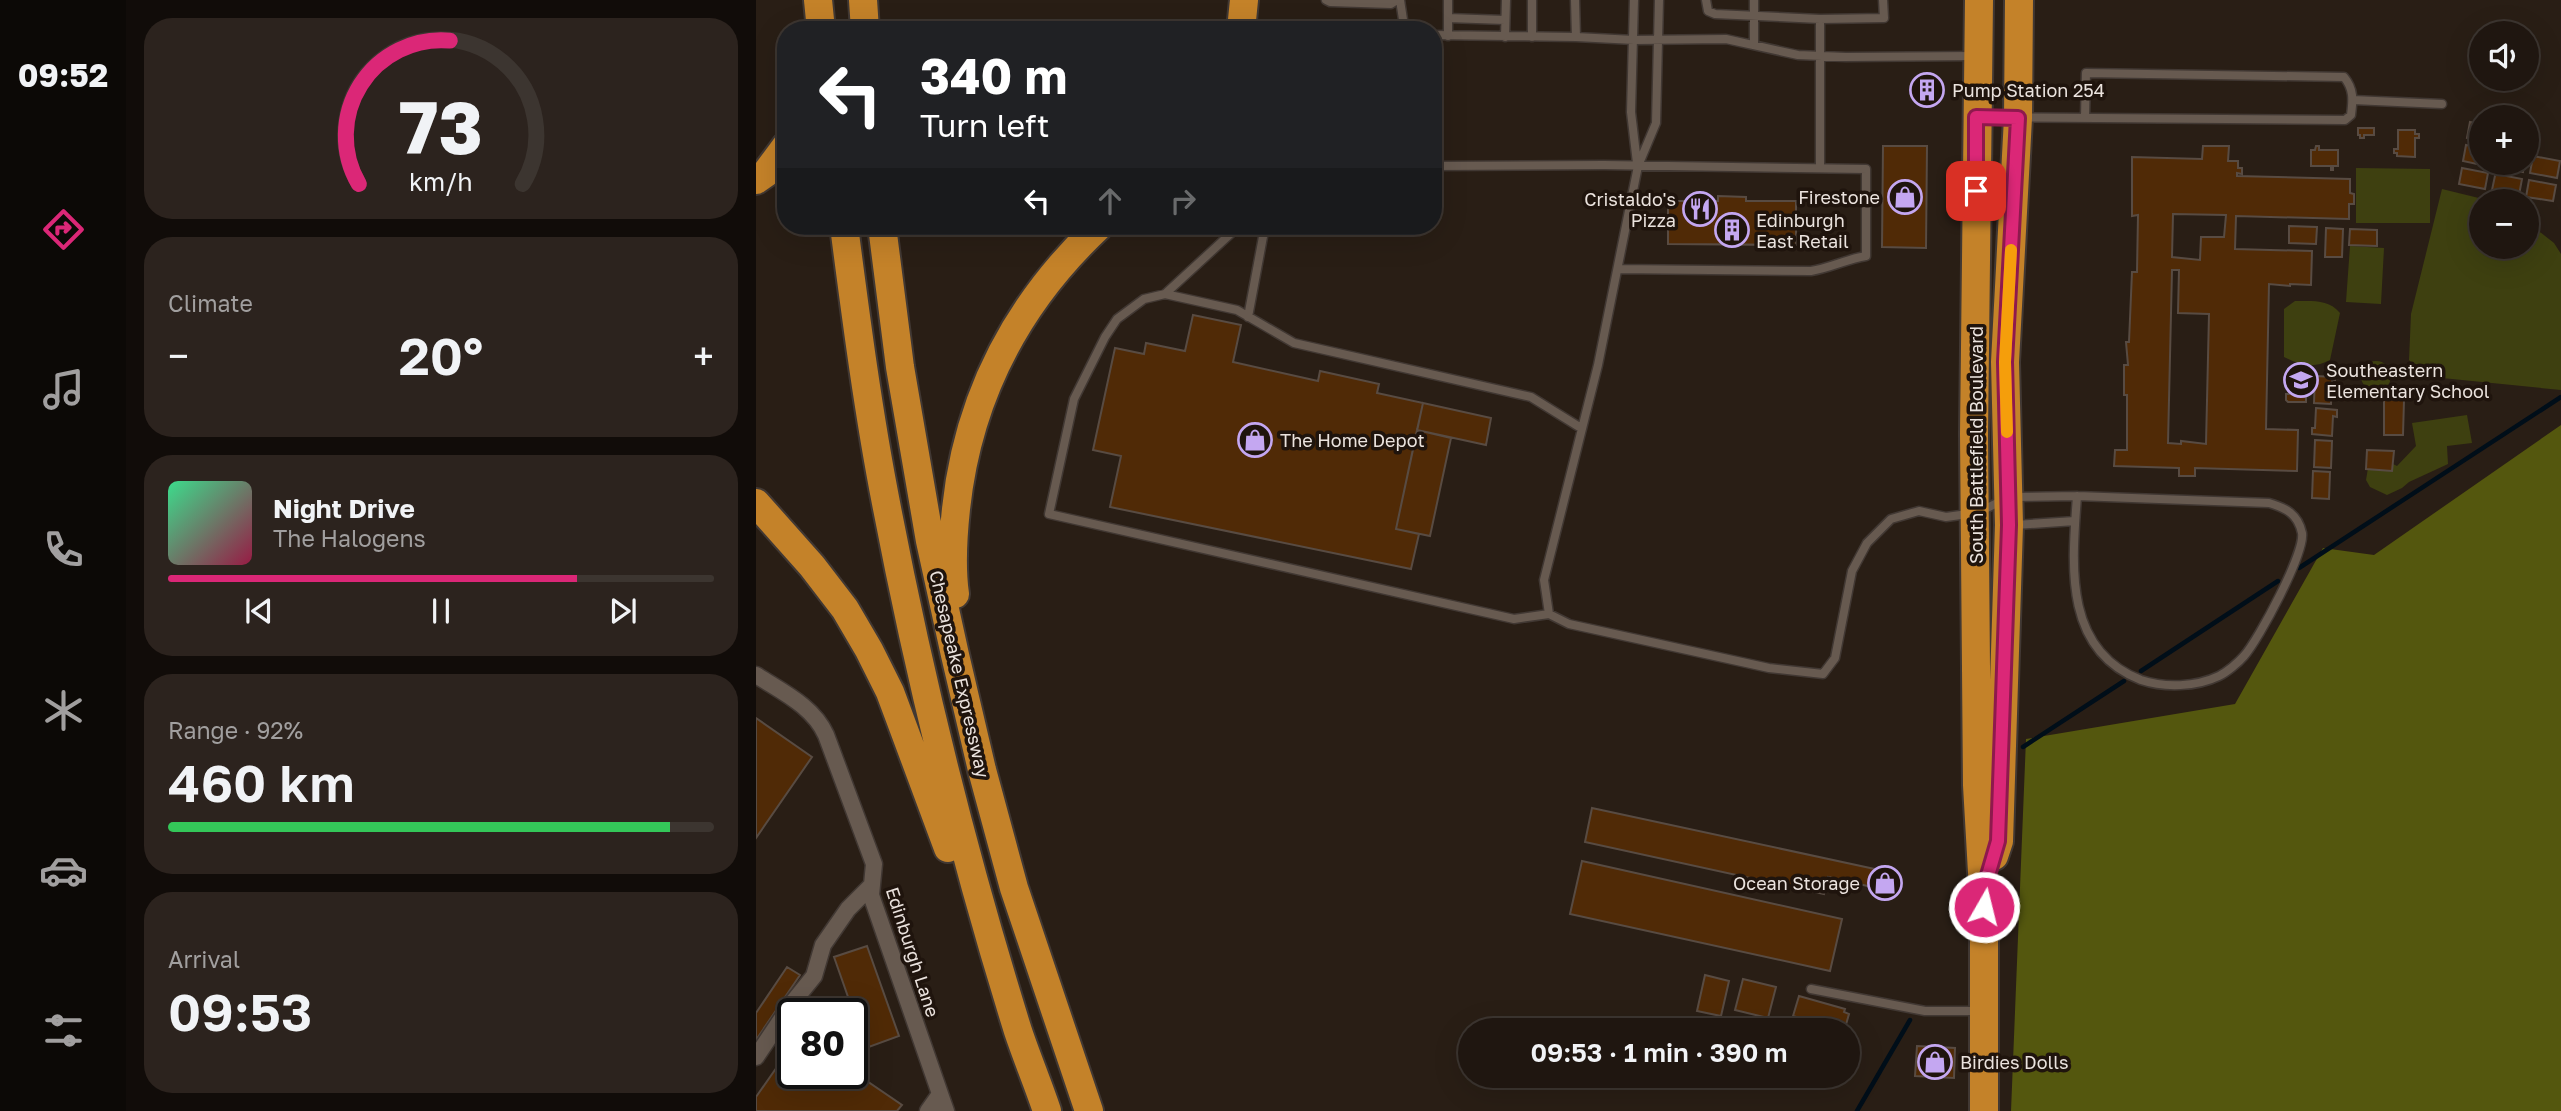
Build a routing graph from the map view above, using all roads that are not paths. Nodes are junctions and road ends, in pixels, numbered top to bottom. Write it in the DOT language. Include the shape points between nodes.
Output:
graph roads {
  1 [pos="817,0"];
  2 [pos="863,0"];
  3 [pos="1244,0"];
  4 [pos="1326,0"];
  5 [pos="1398,0"];
  6 [pos="1448,0"];
  7 [pos="1506,0"];
  8 [pos="1532,0"];
  9 [pos="1576,0"];
  10 [pos="1634,0"];
  11 [pos="1659,0"];
  12 [pos="1706,0"];
  13 [pos="1754,0"];
  14 [pos="1883,0"];
  15 [pos="1979,0"];
  16 [pos="2019,0"];
  17 [pos="1754,16"];
  18 [pos="1448,18"];
  19 [pos="1820,19"];
  20 [pos="1506,20"];
  21 [pos="818,21"];
  22 [pos="864,21"];
  23 [pos="1242,21"];
  24 [pos="1403,21"];
  25 [pos="1442,36"];
  26 [pos="1448,36"];
  27 [pos="1505,37"];
  28 [pos="1532,37"];
  29 [pos="1576,37"];
  30 [pos="1634,40"];
  31 [pos="1659,40"];
  32 [pos="1754,45"];
  33 [pos="1821,56"];
  34 [pos="1978,56"];
  35 [pos="2353,100"];
  36 [pos="2442,104"];
  37 [pos="1976,117"];
  38 [pos="2085,117"];
  39 [pos="2018,118"];
  40 [pos="777,158"];
  41 [pos="1442,166"];
  42 [pos="1638,166"];
  43 [pos="1820,168"];
  44 [pos="756,180"];
  45 [pos="845,235"];
  46 [pos="884,235"];
  47 [pos="1089,235"];
  48 [pos="1229,235"];
  49 [pos="1263,235"];
  50 [pos="1618,269"];
  51 [pos="1165,294"];
  52 [pos="1248,317"];
  53 [pos="1581,428"];
  54 [pos="2077,496"];
  55 [pos="756,503"];
  56 [pos="1996,515"];
  57 [pos="2075,521"];
  58 [pos="1549,614"];
  59 [pos="756,675"];
  60 [pos="982,770"];
  61 [pos="872,885"];
  62 [pos="1811,989"];
  63 [pos="1984,1011"];
  64 [pos="1019,1035"];
  65 [pos="756,1056"];
  66 [pos="940,1094"];
  67 [pos="928,1111"];
  68 [pos="946,1111"];
  69 [pos="1047,1111"];
  70 [pos="1089,1111"];
  71 [pos="1983,1111"];
  1 -- 21 [label="highway"];
  2 -- 22 [label="highway"];
  3 -- 23 [label="highway"];
  4 -- 5 [label="lane" via="1391,4"];
  5 -- 24 [label="lane"];
  6 -- 18 [label="lane"];
  7 -- 20 [label="lane"];
  8 -- 28 [label="lane"];
  9 -- 29 [label="lane"];
  10 -- 30 [label="lane"];
  11 -- 31 [label="lane"];
  12 -- 17 [label="lane" via="1708,11 1715,14"];
  13 -- 17 [label="lane"];
  14 -- 19 [label="lane" via="1884,18"];
  15 -- 34 [label="highway, South Battlefield Boulevard"];
  16 -- 39 [label="highway, South Battlefield Boulevard"];
  17 -- 19 [label="lane"];
  17 -- 32 [label="lane"];
  18 -- 20 [label="lane"];
  18 -- 26 [label="lane"];
  19 -- 33 [label="lane"];
  20 -- 27 [label="lane"];
  25 -- 26 [label="lane"];
  26 -- 27 [label="lane"];
  27 -- 28 [label="lane"];
  28 -- 29 [label="lane"];
  29 -- 30 [label="lane"];
  30 -- 31 [label="lane"];
  30 -- 42 [label="lane" via="1631,112"];
  31 -- 32 [label="lane" via="1726,39"];
  31 -- 42 [label="lane" via="1656,123"];
  32 -- 33 [label="lane"];
  33 -- 34 [label="lane"];
  33 -- 43 [label="lane"];
  34 -- 37 [label="highway, South Battlefield Boulevard"];
  35 -- 36 [label="lane"];
  35 -- 38 [label="lane" via="2351,115 2345,120"];
  35 -- 38 [label="lane" via="2351,85 2344,77 2086,73"];
  37 -- 39 [label="lane"];
  37 -- 56 [label="highway, South Battlefield Boulevard"];
  38 -- 39 [label="lane"];
  39 -- 56 [label="highway, South Battlefield Boulevard"];
  40 -- 44 [label="highway"];
  41 -- 42 [label="lane"];
  42 -- 43 [label="lane"];
  42 -- 50 [label="lane"];
  43 -- 50 [label="lane" via="1866,169 1866,256 1811,271"];
  45 -- 64 [label="highway, Chesapeake Expressway" via="885,502 961,837"];
  46 -- 60 [label="highway, Chesapeake Expressway" via="900,367 930,541"];
  47 -- 60 [label="highway" via="1041,288 1015,327 981,398 965,454 955,521 954,583"];
  48 -- 51 [label="lane"];
  49 -- 52 [label="lane"];
  50 -- 53 [label="lane"];
  51 -- 52 [label="lane" via="1237,310"];
  51 -- 58 [label="lane" via="1144,299 1116,319 1105,337 1074,399 1049,514 1514,620"];
  52 -- 53 [label="lane" via="1294,343 1531,397"];
  53 -- 58 [label="lane" via="1544,580"];
  54 -- 56 [label="lane"];
  54 -- 57 [label="lane"];
  54 -- 57 [label="lane" via="2269,503 2285,507 2297,519 2302,536 2264,627 2243,658 2220,676 2167,685 2148,682 2110,664 2084,628 2078,607"];
  55 -- 64 [label="highway" via="845,609 890,691 946,841 976,939"];
  56 -- 57 [label="lane"];
  56 -- 58 [label="lane" via="1946,517 1919,511 1891,519 1867,543 1852,571 1835,658 1823,674 1769,668 1569,624"];
  56 -- 63 [label="highway, South Battlefield Boulevard" via="1998,841 1984,889"];
  59 -- 61 [label="street, Edinburgh Lane" via="820,721 874,864"];
  60 -- 70 [label="highway, Chesapeake Expressway" via="1014,888"];
  61 -- 65 [label="street" via="823,945 814,976"];
  61 -- 66 [label="street, Edinburgh Lane" via="874,905"];
  62 -- 63 [label="lane" via="1925,1011"];
  63 -- 71 [label="highway, South Battlefield Boulevard"];
  64 -- 69 [label="highway, Chesapeake Expressway"];
  66 -- 67 [label="street"];
  66 -- 68 [label="street, Edinburgh Lane"];
}
